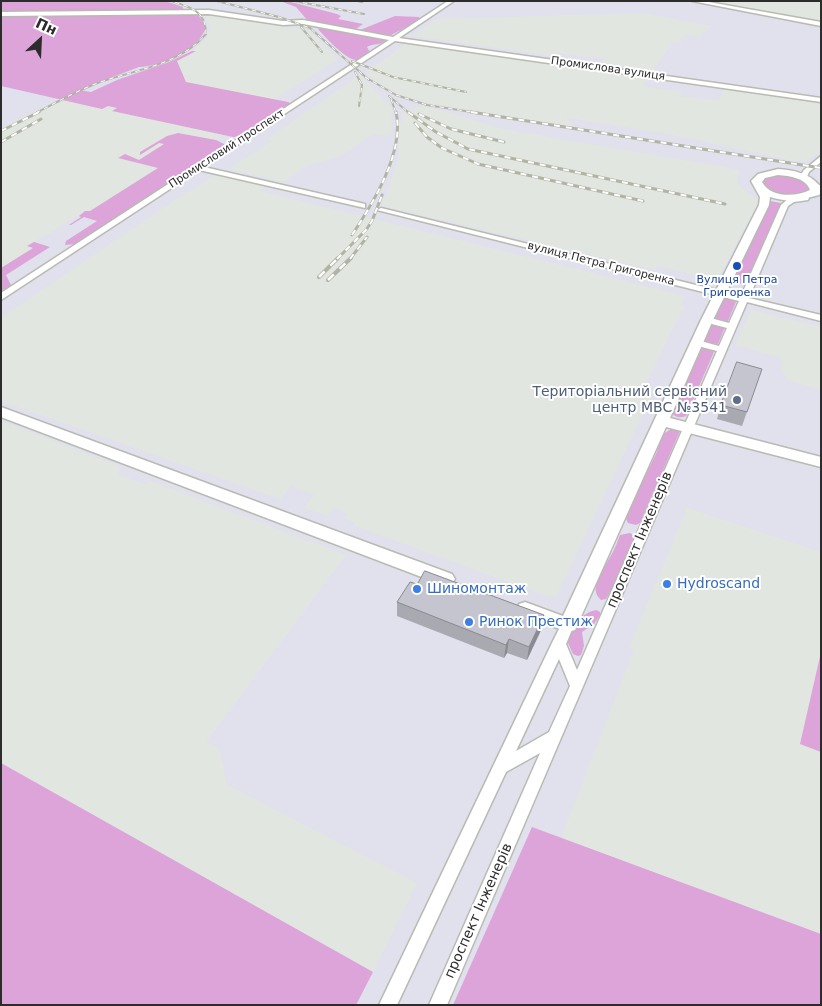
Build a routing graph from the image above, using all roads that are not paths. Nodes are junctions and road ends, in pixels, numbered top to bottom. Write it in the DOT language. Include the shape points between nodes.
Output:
graph roads {
  1 [pos="452,1"];
  2 [pos="694,1"];
  3 [pos="1,14"];
  4 [pos="821,24"];
  5 [pos="395,39"];
  6 [pos="821,100"];
  7 [pos="821,158"];
  8 [pos="199,168"];
  9 [pos="800,176"];
  10 [pos="821,178"];
  11 [pos="814,193"];
  12 [pos="763,195"];
  13 [pos="362,206"];
  14 [pos="381,210"];
  15 [pos="720,294"];
  16 [pos="1,297"];
  17 [pos="743,299"];
  18 [pos="821,318"];
  19 [pos="708,320"];
  20 [pos="732,326"];
  21 [pos="698,343"];
  22 [pos="722,350"];
  23 [pos="1,412"];
  24 [pos="662,421"];
  25 [pos="688,428"];
  26 [pos="821,462"];
  27 [pos="465,586"];
  28 [pos="512,604"];
  29 [pos="568,625"];
  30 [pos="559,643"];
  31 [pos="577,687"];
  32 [pos="555,736"];
  33 [pos="500,768"];
  34 [pos="388,1005"];
  35 [pos="438,1005"];
  1 -- 5 [label="street, Промисловий проспект"];
  2 -- 4 [label="street"];
  3 -- 5 [label="street, Промислова вулиця" via="206,11 283,23 305,21"];
  5 -- 6 [label="street, Промислова вулиця"];
  5 -- 8 [label="street, Промисловий проспект"];
  7 -- 9 [label="street"];
  8 -- 13 [label="street"];
  8 -- 16 [label="street, Промисловий проспект"];
  9 -- 10 [label="street"];
  9 -- 11 [label="street" via="814,185"];
  9 -- 12 [label="street, проспект Інженерів" via="765,174 756,181"];
  11 -- 12 [label="street" via="773,199"];
  11 -- 17 [label="street, проспект Інженерів" via="785,205"];
  12 -- 15 [label="street, проспект Інженерів"];
  14 -- 15 [label="street, вулиця Петра Григоренка"];
  15 -- 17 [label="street, вулиця Петра Григоренка"];
  15 -- 19 [label="street, проспект Інженерів"];
  17 -- 18 [label="street, вулиця Петра Григоренка"];
  17 -- 20 [label="street, проспект Інженерів"];
  19 -- 20 [label="street"];
  19 -- 21 [label="street, проспект Інженерів"];
  20 -- 22 [label="street, проспект Інженерів"];
  21 -- 22 [label="street"];
  21 -- 24 [label="street, проспект Інженерів"];
  22 -- 25 [label="street, проспект Інженерів"];
  23 -- 27 [label="street"];
  24 -- 25 [label="street"];
  24 -- 29 [label="street, проспект Інженерів"];
  25 -- 26 [label="street"];
  25 -- 31 [label="street, проспект Інженерів"];
  28 -- 29 [label="street"];
  29 -- 30 [label="street"];
  30 -- 31 [label="street"];
  30 -- 33 [label="street"];
  31 -- 32 [label="street, проспект Інженерів"];
  32 -- 33 [label="street"];
  32 -- 35 [label="street, проспект Інженерів"];
  33 -- 34 [label="street"];
}
